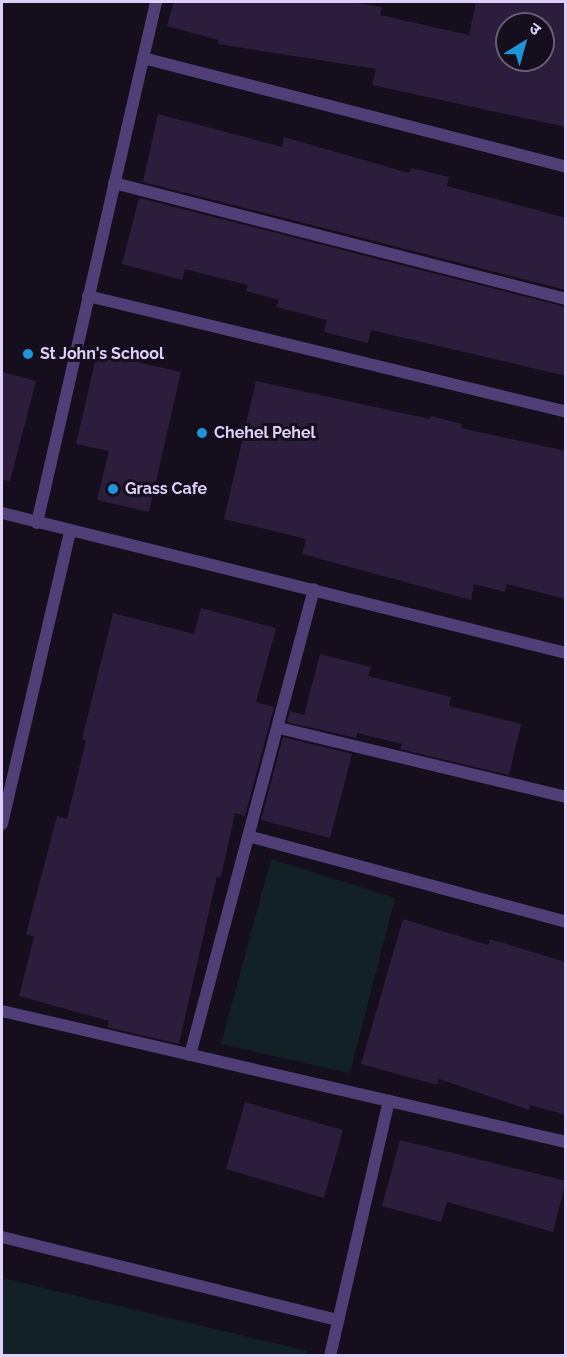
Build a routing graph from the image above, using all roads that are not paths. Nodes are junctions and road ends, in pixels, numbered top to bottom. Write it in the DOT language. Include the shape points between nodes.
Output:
graph roads {
  1 [pos="156,2"];
  2 [pos="143,58"];
  3 [pos="566,167"];
  4 [pos="114,183"];
  5 [pos="88,296"];
  6 [pos="566,298"];
  7 [pos="566,412"];
  8 [pos="2,513"];
  9 [pos="37,523"];
  10 [pos="70,531"];
  11 [pos="314,589"];
  12 [pos="566,653"];
  13 [pos="279,728"];
  14 [pos="7,777"];
  15 [pos="566,797"];
  16 [pos="2,824"];
  17 [pos="248,836"];
  18 [pos="566,922"];
  19 [pos="2,1011"];
  20 [pos="190,1055"];
  21 [pos="389,1101"];
  22 [pos="566,1142"];
  23 [pos="2,1237"];
  24 [pos="338,1320"];
  25 [pos="330,1356"];
  1 -- 2 [label="street"];
  2 -- 3 [label="street"];
  2 -- 4 [label="street"];
  4 -- 5 [label="street"];
  4 -- 6 [label="street"];
  5 -- 7 [label="street"];
  5 -- 9 [label="street"];
  8 -- 9 [label="street"];
  9 -- 10 [label="street"];
  10 -- 11 [label="street"];
  10 -- 14 [label="street"];
  11 -- 12 [label="street"];
  11 -- 13 [label="street"];
  13 -- 15 [label="street"];
  13 -- 17 [label="street"];
  14 -- 16 [label="street"];
  17 -- 18 [label="street"];
  17 -- 20 [label="street"];
  19 -- 20 [label="street"];
  20 -- 21 [label="street"];
  21 -- 22 [label="street"];
  21 -- 24 [label="street"];
  23 -- 24 [label="street"];
  24 -- 25 [label="street"];
}
